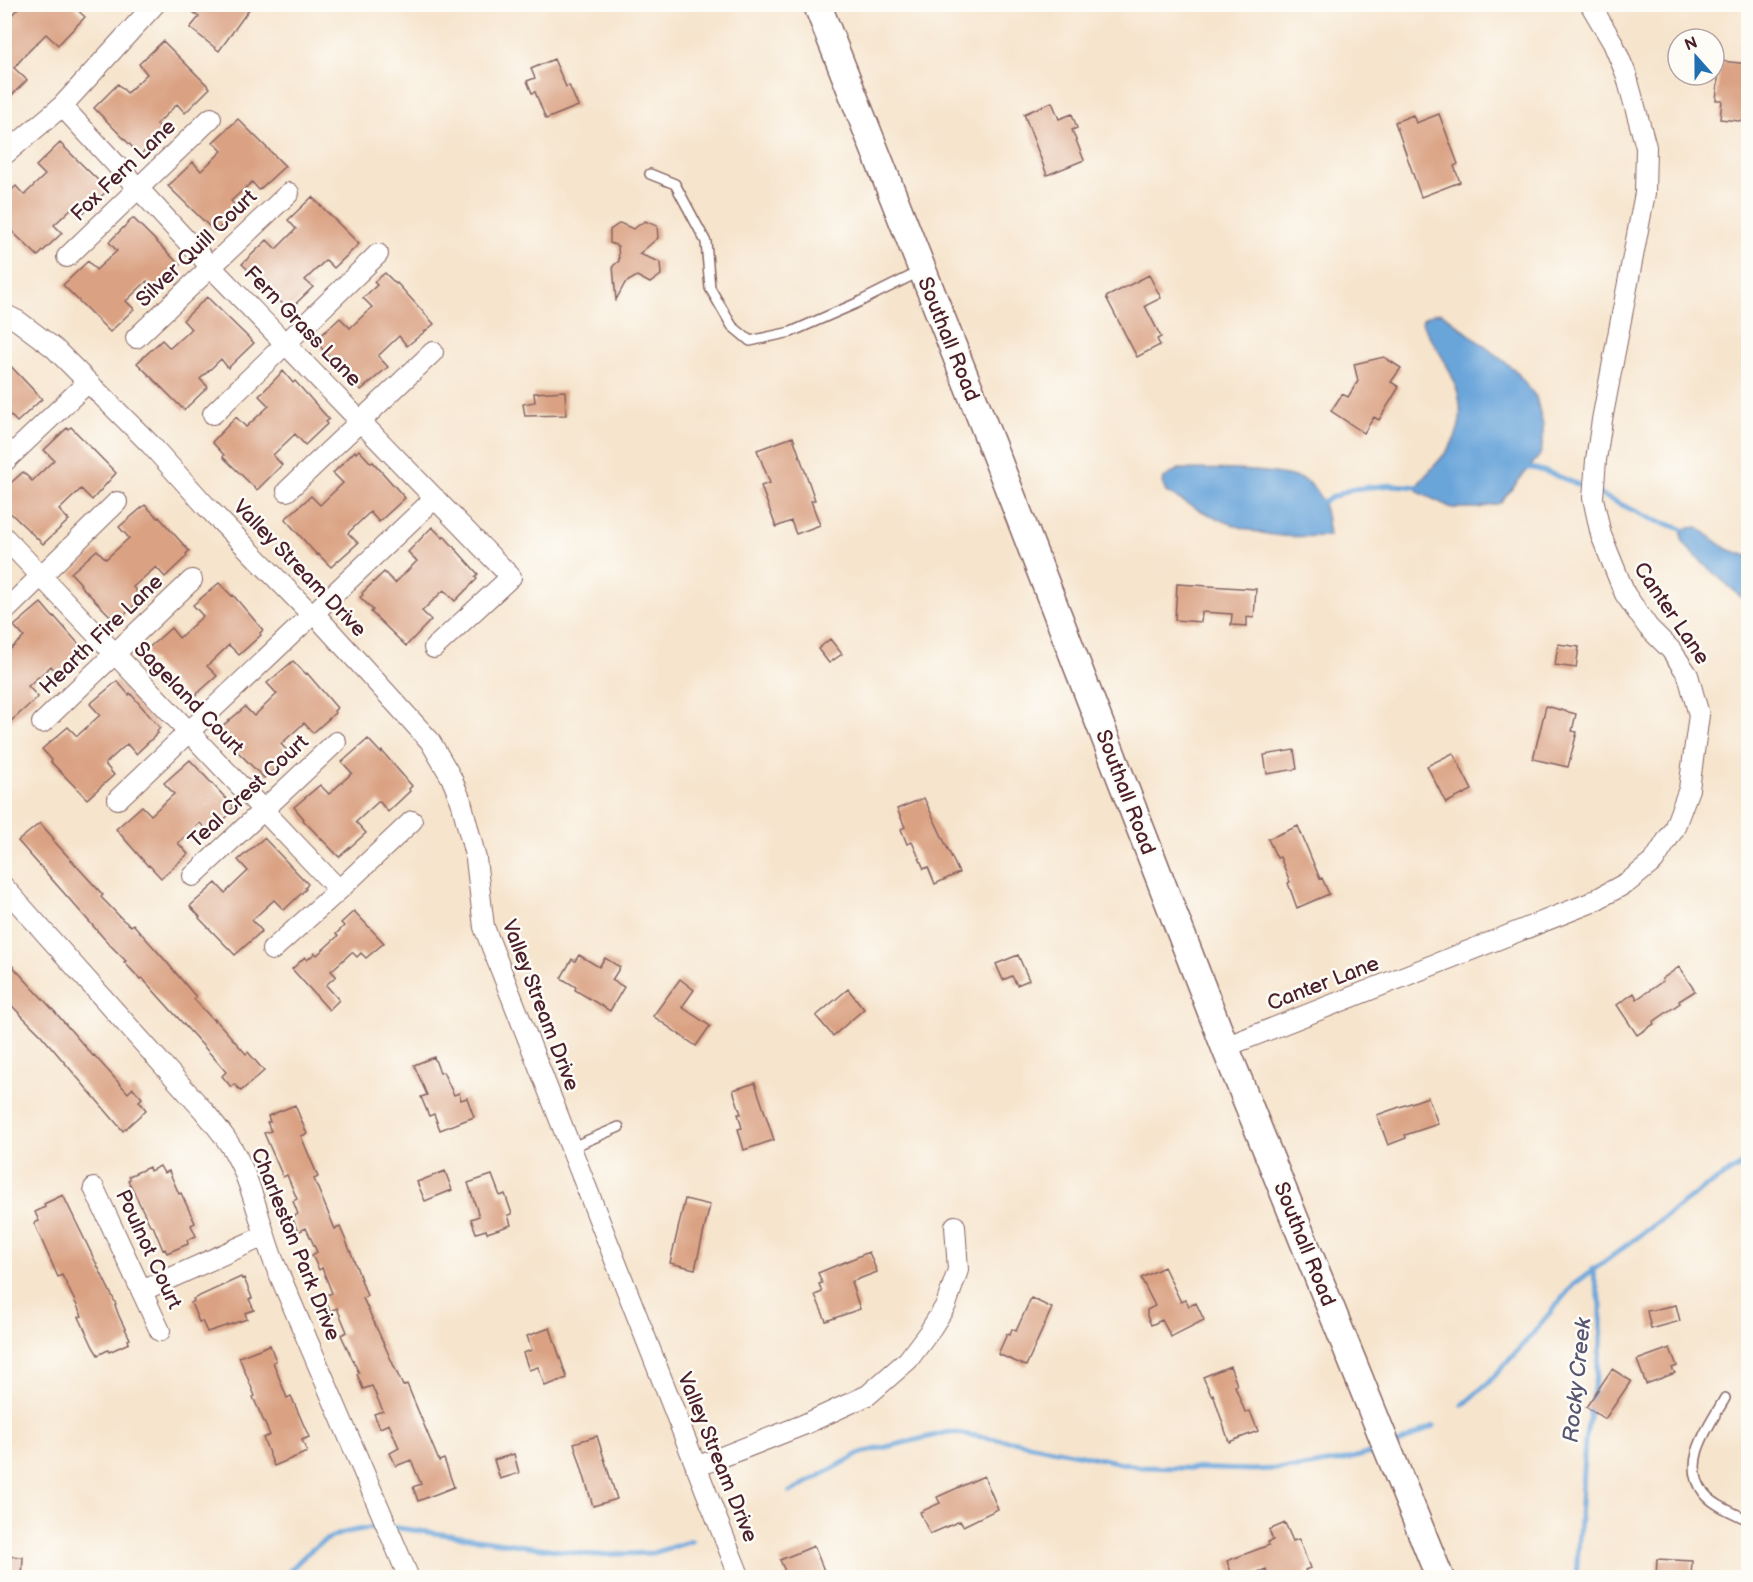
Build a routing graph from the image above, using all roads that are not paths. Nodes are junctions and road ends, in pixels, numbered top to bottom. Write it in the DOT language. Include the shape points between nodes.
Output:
graph roads {
  1 [pos="155,4"];
  2 [pos="817,4"];
  3 [pos="1590,4"];
  4 [pos="62,106"];
  5 [pos="211,118"];
  6 [pos="4,155"];
  7 [pos="650,174"];
  8 [pos="138,189"];
  9 [pos="289,193"];
  10 [pos="378,254"];
  11 [pos="67,257"];
  12 [pos="211,267"];
  13 [pos="921,271"];
  14 [pos="4,314"];
  15 [pos="136,338"];
  16 [pos="285,343"];
  17 [pos="433,352"];
  18 [pos="88,382"];
  19 [pos="213,414"];
  20 [pos="360,421"];
  21 [pos="4,462"];
  22 [pos="287,491"];
  23 [pos="435,498"];
  24 [pos="117,502"];
  25 [pos="4,537"];
  26 [pos="41,576"];
  27 [pos="192,580"];
  28 [pos="4,612"];
  29 [pos="312,615"];
  30 [pos="434,648"];
  31 [pos="115,655"];
  32 [pos="42,723"];
  33 [pos="189,733"];
  34 [pos="336,742"];
  35 [pos="118,799"];
  36 [pos="263,811"];
  37 [pos="412,821"];
  38 [pos="193,876"];
  39 [pos="4,887"];
  40 [pos="339,890"];
  41 [pos="272,950"];
  42 [pos="1226,1047"];
  43 [pos="618,1127"];
  44 [pos="570,1148"];
  45 [pos="94,1188"];
  46 [pos="955,1226"];
  47 [pos="264,1236"];
  48 [pos="142,1290"];
  49 [pos="160,1331"];
  50 [pos="1725,1398"];
  51 [pos="696,1467"];
  52 [pos="1749,1520"];
  53 [pos="410,1578"];
  54 [pos="740,1578"];
  55 [pos="1440,1578"];
  1 -- 4 [label="street"];
  2 -- 13 [label="street, Southall Road"];
  3 -- 42 [label="street, Canter Lane" via="1626,74 1646,147 1645,193 1602,420 1593,498 1601,535 1625,594 1688,675 1699,715 1689,789 1674,830 1654,861 1628,882 1590,903"];
  4 -- 6 [label="street"];
  4 -- 8 [label="street, Fern Grass Lane"];
  5 -- 8 [label="street, Fox Fern Lane"];
  7 -- 13 [label="lane" via="675,184 706,242 710,288 732,326 750,341 791,332"];
  8 -- 11 [label="street, Fox Fern Lane"];
  8 -- 12 [label="street, Fern Grass Lane"];
  9 -- 12 [label="street, Silver Quill Court"];
  10 -- 16 [label="street"];
  12 -- 15 [label="street, Silver Quill Court"];
  12 -- 16 [label="street, Fern Grass Lane"];
  13 -- 42 [label="street, Southall Road"];
  14 -- 18 [label="street, Valley Stream Drive" via="54,348"];
  16 -- 19 [label="street"];
  16 -- 20 [label="street, Fern Grass Lane"];
  17 -- 20 [label="street"];
  18 -- 21 [label="street"];
  18 -- 29 [label="street, Valley Stream Drive"];
  20 -- 22 [label="street"];
  20 -- 23 [label="street, Fern Grass Lane"];
  23 -- 29 [label="street"];
  23 -- 30 [label="street, Fern Grass Lane" via="512,577"];
  24 -- 26 [label="street"];
  25 -- 26 [label="street, Sageland Court"];
  26 -- 28 [label="street"];
  26 -- 31 [label="street, Sageland Court"];
  27 -- 31 [label="street, Hearth Fire Lane"];
  29 -- 33 [label="street"];
  29 -- 44 [label="street, Valley Stream Drive" via="430,741 451,777 476,859 484,927"];
  31 -- 32 [label="street, Hearth Fire Lane"];
  31 -- 33 [label="street, Sageland Court"];
  33 -- 35 [label="street"];
  33 -- 36 [label="street, Sageland Court"];
  34 -- 36 [label="street, Teal Crest Court"];
  36 -- 38 [label="street, Teal Crest Court"];
  36 -- 40 [label="street, Sageland Court"];
  37 -- 40 [label="street"];
  39 -- 47 [label="street, Charleston Park Drive" via="224,1134 239,1161"];
  40 -- 41 [label="street"];
  42 -- 55 [label="street, Southall Road"];
  43 -- 44 [label="lane"];
  44 -- 51 [label="street, Valley Stream Drive"];
  45 -- 48 [label="street, Poulnot Court"];
  46 -- 51 [label="street" via="958,1269 946,1305 908,1360 868,1395"];
  47 -- 48 [label="street"];
  47 -- 53 [label="street, Charleston Park Drive"];
  48 -- 49 [label="street, Poulnot Court"];
  50 -- 52 [label="lane" via="1696,1451 1695,1468 1704,1494"];
  51 -- 54 [label="street, Valley Stream Drive"];
}
